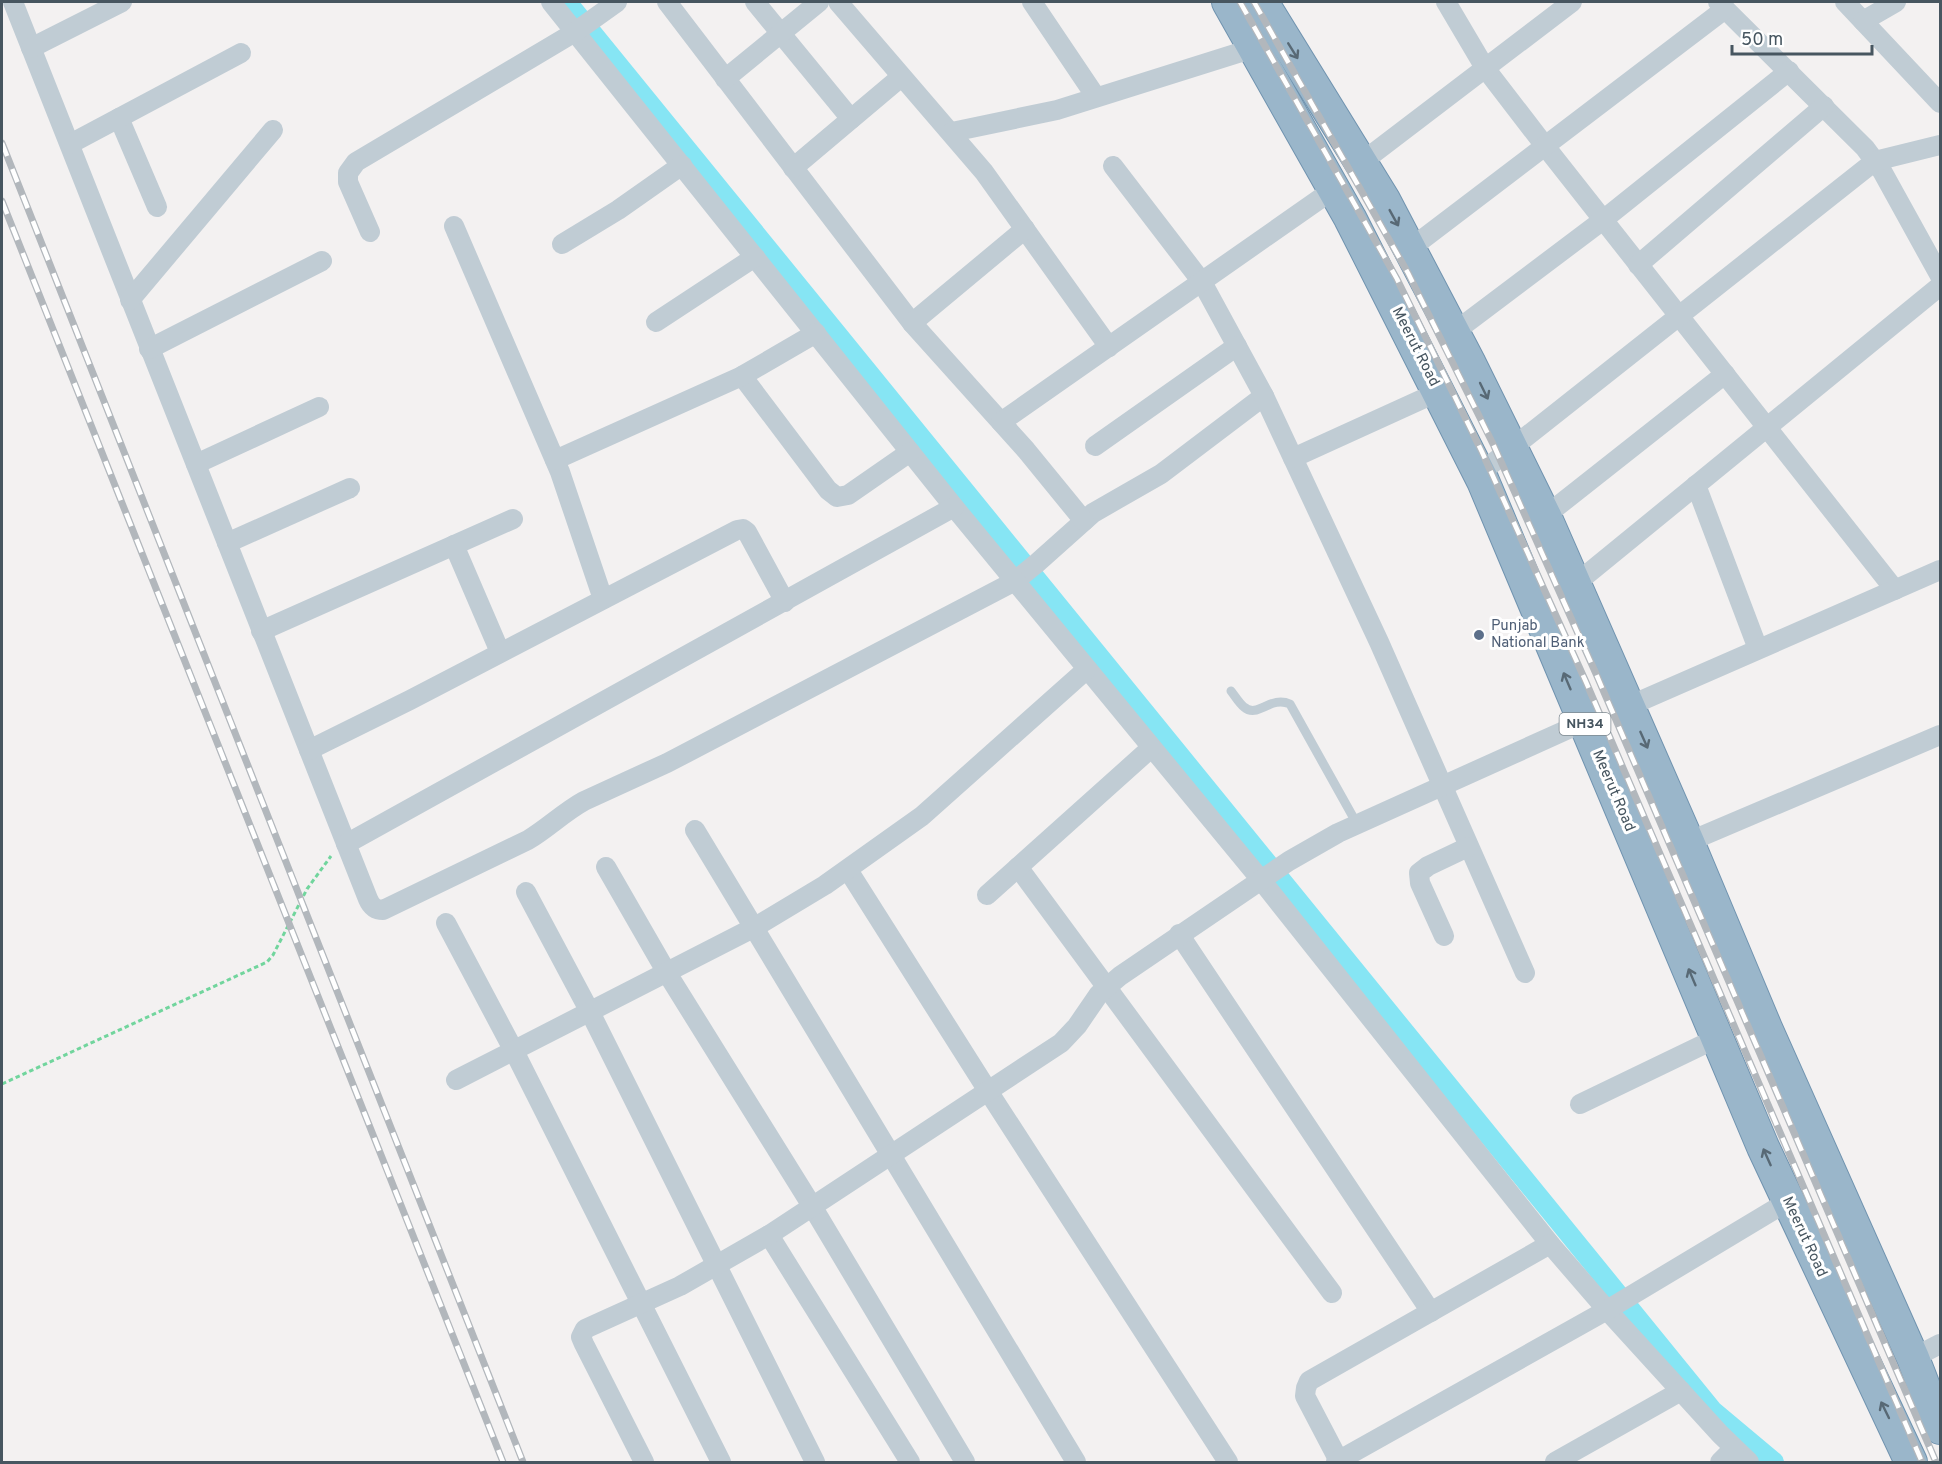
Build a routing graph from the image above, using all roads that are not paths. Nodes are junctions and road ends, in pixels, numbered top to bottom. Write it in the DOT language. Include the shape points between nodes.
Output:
graph roads {
  1 [pos="13,2"];
  2 [pos="122,2"];
  3 [pos="551,2"];
  4 [pos="668,2"];
  5 [pos="754,2"];
  6 [pos="819,2"];
  7 [pos="838,2"];
  8 [pos="1032,2"];
  9 [pos="1228,2"];
  10 [pos="1262,2"];
  11 [pos="1446,2"];
  12 [pos="1572,2"];
  13 [pos="1845,2"];
  14 [pos="1896,2"];
  15 [pos="613,4"];
  16 [pos="1721,5"];
  17 [pos="1863,21"];
  18 [pos="580,28"];
  19 [pos="780,34"];
  20 [pos="32,48"];
  21 [pos="1254,48"];
  22 [pos="241,53"];
  23 [pos="1485,68"];
  24 [pos="1789,71"];
  25 [pos="901,77"];
  26 [pos="725,79"];
  27 [pos="1096,98"];
  28 [pos="1941,103"];
  29 [pos="1824,106"];
  30 [pos="119,118"];
  31 [pos="851,119"];
  32 [pos="273,130"];
  33 [pos="952,132"];
  34 [pos="70,144"];
  35 [pos="1941,145"];
  36 [pos="1545,146"];
  37 [pos="1875,161"];
  38 [pos="1362,162"];
  39 [pos="682,165"];
  40 [pos="1113,166"];
  41 [pos="793,168"];
  42 [pos="1334,189"];
  43 [pos="157,207"];
  44 [pos="1603,220"];
  45 [pos="454,226"];
  46 [pos="1026,229"];
  47 [pos="370,232"];
  48 [pos="562,244"];
  49 [pos="1411,248"];
  50 [pos="755,257"];
  51 [pos="322,261"];
  52 [pos="1638,265"];
  53 [pos="1941,276"];
  54 [pos="1202,282"];
  55 [pos="1941,286"];
  56 [pos="130,300"];
  57 [pos="1678,316"];
  58 [pos="656,322"];
  59 [pos="912,323"];
  60 [pos="816,333"];
  61 [pos="1453,333"];
  62 [pos="1237,346"];
  63 [pos="1109,347"];
  64 [pos="150,349"];
  65 [pos="1725,374"];
  66 [pos="742,376"];
  67 [pos="1438,392"];
  68 [pos="1264,396"];
  69 [pos="319,407"];
  70 [pos="1001,422"];
  71 [pos="1767,428"];
  72 [pos="1095,446"];
  73 [pos="1512,448"];
  74 [pos="910,452"];
  75 [pos="1293,459"];
  76 [pos="555,460"];
  77 [pos="196,464"];
  78 [pos="1479,474"];
  79 [pos="1696,485"];
  80 [pos="350,488"];
  81 [pos="954,507"];
  82 [pos="1545,516"];
  83 [pos="513,519"];
  84 [pos="1084,521"];
  85 [pos="227,543"];
  86 [pos="454,545"];
  87 [pos="1941,570"];
  88 [pos="1026,573"];
  89 [pos="1574,585"];
  90 [pos="1895,590"];
  91 [pos="603,599"];
  92 [pos="785,602"];
  93 [pos="261,631"];
  94 [pos="1758,649"];
  95 [pos="500,652"];
  96 [pos="1087,669"];
  97 [pos="1231,691"];
  98 [pos="1629,706"];
  99 [pos="1584,722"];
  100 [pos="1941,735"];
  101 [pos="1151,748"];
  102 [pos="309,750"];
  103 [pos="1441,785"];
  104 [pos="1357,824"];
  105 [pos="695,830"];
  106 [pos="1688,842"];
  107 [pos="346,843"];
  108 [pos="1468,847"];
  109 [pos="606,867"];
  110 [pos="1018,867"];
  111 [pos="848,870"];
  112 [pos="1265,878"];
  113 [pos="526,892"];
  114 [pos="987,895"];
  115 [pos="446,923"];
  116 [pos="755,927"];
  117 [pos="1179,934"];
  118 [pos="1444,936"];
  119 [pos="667,973"];
  120 [pos="1525,973"];
  121 [pos="1106,986"];
  122 [pos="590,1012"];
  123 [pos="1717,1038"];
  124 [pos="514,1051"];
  125 [pos="456,1080"];
  126 [pos="988,1091"];
  127 [pos="1580,1104"];
  128 [pos="890,1155"];
  129 [pos="1787,1202"];
  130 [pos="812,1206"];
  131 [pos="769,1235"];
  132 [pos="1550,1244"];
  133 [pos="718,1265"];
  134 [pos="1332,1293"];
  135 [pos="642,1303"];
  136 [pos="1610,1308"];
  137 [pos="1431,1312"];
  138 [pos="1941,1344"];
  139 [pos="1913,1358"];
  140 [pos="1681,1391"];
  141 [pos="1941,1428"];
  142 [pos="1734,1448"];
  143 [pos="644,1462"];
  144 [pos="721,1462"];
  145 [pos="815,1462"];
  146 [pos="910,1462"];
  147 [pos="965,1462"];
  148 [pos="1076,1462"];
  149 [pos="1228,1462"];
  150 [pos="1338,1462"];
  151 [pos="1555,1462"];
  152 [pos="1720,1462"];
  153 [pos="1749,1462"];
  154 [pos="1911,1462"];
  1 -- 20 [label="street"];
  2 -- 20 [label="street"];
  3 -- 18 [label="street"];
  4 -- 26 [label="street"];
  5 -- 19 [label="street"];
  6 -- 19 [label="street"];
  7 -- 25 [label="street"];
  8 -- 27 [label="street"];
  9 -- 21 [label="highway, Meerut Road / NH34"];
  10 -- 38 [label="highway, NH34, one-way"];
  11 -- 23 [label="street"];
  12 -- 23 [label="street"];
  13 -- 17 [label="street"];
  14 -- 17 [label="street"];
  15 -- 18 [label="street"];
  16 -- 24 [label="street"];
  16 -- 36 [label="street"];
  17 -- 28 [label="street"];
  18 -- 39 [label="street"];
  18 -- 47 [label="street" via="356,162 348,173 348,182"];
  19 -- 26 [label="street"];
  19 -- 31 [label="street"];
  20 -- 34 [label="street"];
  21 -- 27 [label="street"];
  21 -- 42 [label="highway, Meerut Road / NH34"];
  22 -- 30 [label="street"];
  23 -- 36 [label="street"];
  23 -- 38 [label="street"];
  24 -- 29 [label="street"];
  24 -- 44 [label="street"];
  25 -- 31 [label="street"];
  25 -- 33 [label="street"];
  26 -- 41 [label="street"];
  27 -- 33 [label="street"];
  29 -- 37 [label="street"];
  29 -- 52 [label="street"];
  30 -- 34 [label="street"];
  30 -- 43 [label="street"];
  31 -- 41 [label="street"];
  32 -- 56 [label="street"];
  33 -- 46 [label="street"];
  34 -- 56 [label="street"];
  35 -- 37 [label="street"];
  36 -- 44 [label="street"];
  36 -- 49 [label="street"];
  37 -- 53 [label="street"];
  37 -- 57 [label="street"];
  38 -- 49 [label="highway, NH34, one-way"];
  39 -- 48 [label="street"];
  39 -- 50 [label="street"];
  40 -- 54 [label="street"];
  41 -- 59 [label="street"];
  42 -- 54 [label="street"];
  42 -- 67 [label="highway, Meerut Road / NH34"];
  44 -- 52 [label="street"];
  44 -- 61 [label="street"];
  45 -- 76 [label="street"];
  46 -- 59 [label="street"];
  46 -- 63 [label="street"];
  49 -- 61 [label="highway, NH34"];
  50 -- 58 [label="street"];
  50 -- 60 [label="street"];
  51 -- 64 [label="street"];
  52 -- 57 [label="street"];
  54 -- 62 [label="street"];
  54 -- 63 [label="street"];
  55 -- 71 [label="street"];
  56 -- 64 [label="street"];
  57 -- 65 [label="street"];
  57 -- 73 [label="street"];
  59 -- 70 [label="street"];
  60 -- 66 [label="street"];
  60 -- 74 [label="street"];
  61 -- 73 [label="highway, NH34, one-way"];
  62 -- 68 [label="street"];
  62 -- 72 [label="street"];
  63 -- 70 [label="street"];
  64 -- 77 [label="street"];
  65 -- 71 [label="street"];
  65 -- 82 [label="street"];
  66 -- 74 [label="street" via="837,497 848,495"];
  66 -- 76 [label="street"];
  67 -- 75 [label="street"];
  67 -- 78 [label="highway, Meerut Road / NH34"];
  68 -- 75 [label="street"];
  68 -- 84 [label="street" via="1161,474"];
  69 -- 77 [label="street"];
  70 -- 84 [label="street"];
  71 -- 79 [label="street"];
  71 -- 90 [label="street"];
  73 -- 78 [label="street"];
  73 -- 82 [label="highway, NH34"];
  74 -- 81 [label="street"];
  75 -- 103 [label="street"];
  76 -- 91 [label="street"];
  77 -- 85 [label="street"];
  99 -- 78 [label="highway, Meerut Road / NH34, one-way"];
  79 -- 89 [label="street"];
  79 -- 94 [label="street"];
  80 -- 85 [label="street"];
  81 -- 88 [label="street"];
  81 -- 92 [label="street"];
  82 -- 89 [label="highway, NH34"];
  83 -- 86 [label="street"];
  84 -- 88 [label="street"];
  85 -- 93 [label="street"];
  86 -- 93 [label="street"];
  86 -- 95 [label="street"];
  87 -- 90 [label="street"];
  88 -- 96 [label="street"];
  88 -- 107 [label="street" via="667,763 584,801 528,840 383,910 371,905"];
  89 -- 98 [label="highway, NH34"];
  90 -- 94 [label="street"];
  91 -- 92 [label="street" via="743,529"];
  91 -- 95 [label="street"];
  92 -- 107 [label="street"];
  93 -- 102 [label="street"];
  94 -- 98 [label="street"];
  95 -- 102 [label="street"];
  96 -- 101 [label="street"];
  96 -- 111 [label="street" via="922,816"];
  97 -- 104 [label="lane" via="1251,711 1275,701 1290,704"];
  98 -- 106 [label="highway, NH34, one-way"];
  99 -- 103 [label="street"];
  123 -- 99 [label="highway, Meerut Road / NH34, one-way"];
  100 -- 106 [label="street"];
  101 -- 110 [label="street"];
  101 -- 112 [label="street"];
  102 -- 107 [label="street"];
  103 -- 104 [label="street"];
  103 -- 108 [label="street"];
  104 -- 112 [label="street"];
  105 -- 116 [label="street"];
  106 -- 139 [label="highway, NH34"];
  108 -- 118 [label="street" via="1419,873"];
  108 -- 120 [label="street"];
  109 -- 119 [label="street"];
  110 -- 114 [label="street"];
  110 -- 121 [label="street"];
  111 -- 116 [label="street"];
  111 -- 126 [label="street"];
  112 -- 117 [label="street"];
  112 -- 132 [label="street"];
  113 -- 122 [label="street"];
  115 -- 124 [label="street"];
  116 -- 119 [label="street"];
  116 -- 128 [label="street"];
  117 -- 121 [label="street"];
  117 -- 137 [label="street"];
  119 -- 122 [label="street"];
  119 -- 130 [label="street"];
  121 -- 126 [label="street" via="1061,1043"];
  121 -- 134 [label="street"];
  122 -- 124 [label="street"];
  122 -- 133 [label="street"];
  123 -- 127 [label="street"];
  129 -- 123 [label="highway, Meerut Road / NH34, one-way"];
  124 -- 125 [label="street"];
  124 -- 135 [label="street"];
  126 -- 128 [label="street"];
  126 -- 149 [label="street"];
  128 -- 130 [label="street"];
  128 -- 148 [label="street"];
  129 -- 136 [label="street"];
  154 -- 129 [label="highway, Meerut Road / NH34, one-way"];
  130 -- 131 [label="street"];
  130 -- 147 [label="street"];
  131 -- 133 [label="street"];
  131 -- 146 [label="street"];
  132 -- 136 [label="street"];
  132 -- 137 [label="street"];
  133 -- 135 [label="street"];
  133 -- 145 [label="street"];
  135 -- 143 [label="street" via="592,1324 581,1337"];
  135 -- 144 [label="street"];
  136 -- 140 [label="street"];
  136 -- 150 [label="street"];
  137 -- 150 [label="street" via="1310,1381 1305,1396"];
  138 -- 139 [label="street"];
  139 -- 141 [label="highway, NH34"];
  140 -- 142 [label="street"];
  140 -- 151 [label="street"];
  142 -- 152 [label="street"];
  142 -- 153 [label="street"];
}
